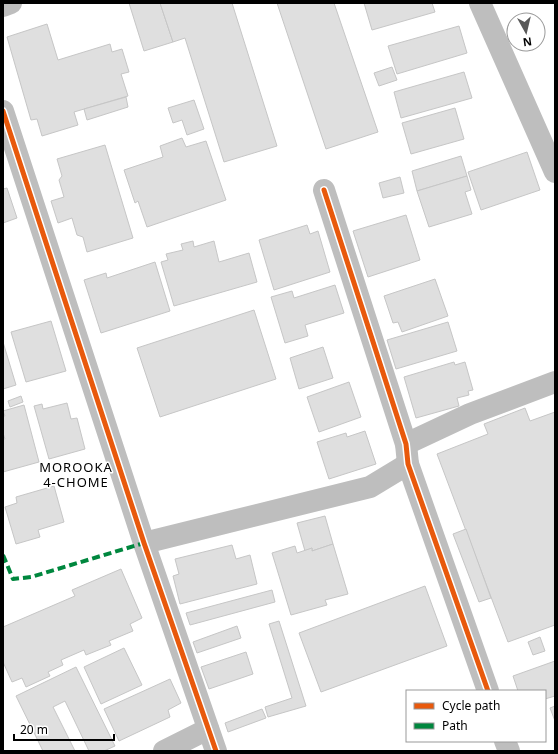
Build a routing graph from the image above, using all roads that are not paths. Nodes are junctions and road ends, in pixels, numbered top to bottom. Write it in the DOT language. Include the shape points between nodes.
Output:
graph roads {
  1 [pos="11,3"];
  2 [pos="480,3"];
  3 [pos="3,6"];
  4 [pos="3,111"];
  5 [pos="555,172"];
  6 [pos="324,190"];
  7 [pos="555,382"];
  8 [pos="407,454"];
  9 [pos="144,543"];
  10 [pos="488,690"];
  11 [pos="208,729"];
  12 [pos="164,751"];
  13 [pos="216,751"];
  1 -- 3 [label="street"];
  2 -- 5 [label="street"];
  4 -- 9 [label="street"];
  6 -- 8 [label="street"];
  7 -- 8 [label="street" via="470,414"];
  8 -- 9 [label="street" via="370,487"];
  8 -- 10 [label="street"];
  9 -- 11 [label="street"];
  11 -- 12 [label="street"];
  11 -- 13 [label="street"];
}
